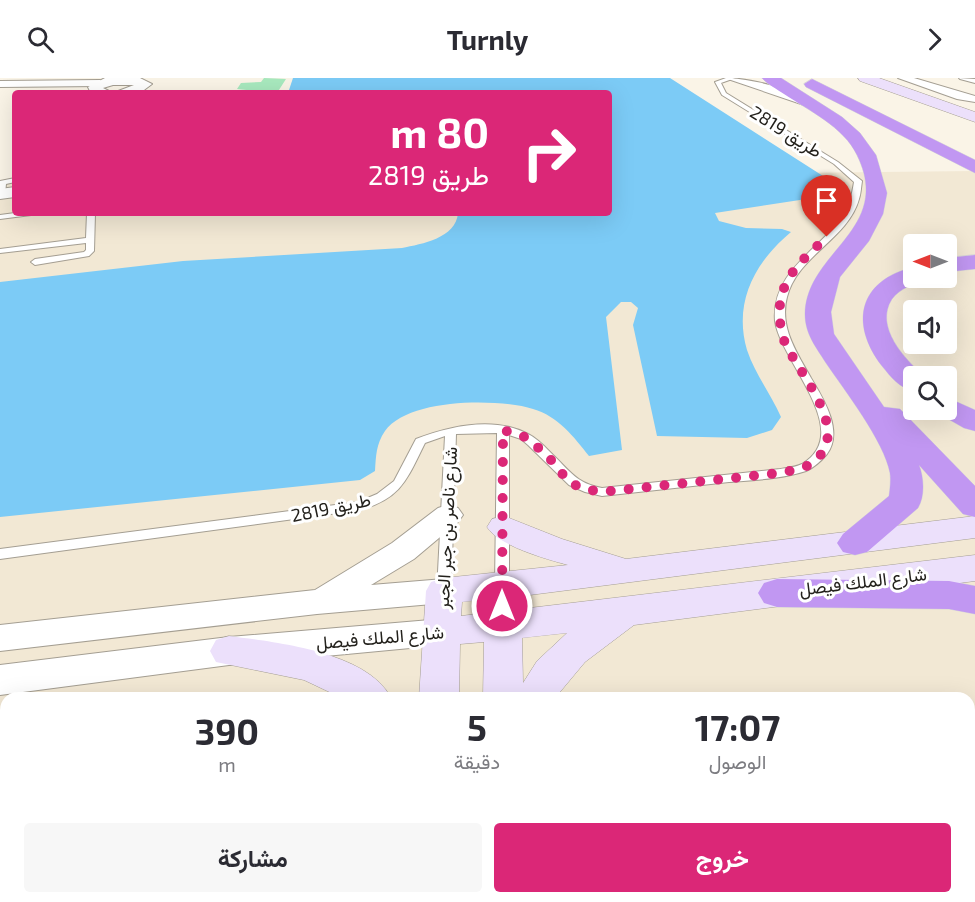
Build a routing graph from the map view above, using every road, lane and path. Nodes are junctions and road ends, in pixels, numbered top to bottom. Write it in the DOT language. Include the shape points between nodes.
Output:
graph roads {
  1 [pos="731,78"];
  2 [pos="770,78"];
  3 [pos="800,78"];
  4 [pos="827,78"];
  5 [pos="865,78"];
  6 [pos="903,78"];
  7 [pos="962,78"];
  8 [pos="975,81"];
  9 [pos="138,85"];
  10 [pos="0,86"];
  11 [pos="105,87"];
  12 [pos="975,99"];
  13 [pos="811,104"];
  14 [pos="975,117"];
  15 [pos="975,152"];
  16 [pos="975,167"];
  17 [pos="12,181"];
  18 [pos="4,205"];
  19 [pos="91,216"];
  20 [pos="90,240"];
  21 [pos="0,250"];
  22 [pos="35,262"];
  23 [pos="975,262"];
  24 [pos="957,264"];
  25 [pos="903,280"];
  26 [pos="839,361"];
  27 [pos="903,374"];
  28 [pos="957,412"];
  29 [pos="975,422"];
  30 [pos="451,430"];
  31 [pos="503,430"];
  32 [pos="975,506"];
  33 [pos="448,515"];
  34 [pos="504,527"];
  35 [pos="975,527"];
  36 [pos="855,543"];
  37 [pos="0,554"];
  38 [pos="975,568"];
  39 [pos="632,571"];
  40 [pos="502,586"];
  41 [pos="444,591"];
  42 [pos="777,593"];
  43 [pos="975,600"];
  44 [pos="317,602"];
  45 [pos="631,612"];
  46 [pos="503,627"];
  47 [pos="442,632"];
  48 [pos="0,638"];
  49 [pos="229,651"];
  50 [pos="0,680"];
  51 [pos="362,692"];
  52 [pos="439,692"];
  53 [pos="503,692"];
  54 [pos="539,692"];
  1 -- 13 [label="street"];
  1 -- 31 [label="lane, طريق 2819" via="718,82 724,94 836,163 858,181 847,214 800,263 781,298 785,342 826,418 828,438 822,454 806,467 780,473 602,492 570,483 546,454 525,437"];
  2 -- 13 [label="highway"];
  3 -- 16 [label="highway"];
  4 -- 15 [label="highway"];
  5 -- 14 [label="main road"];
  6 -- 12 [label="street"];
  7 -- 8 [label="lane"];
  9 -- 11 [label="street"];
  10 -- 11 [label="street"];
  13 -- 26 [label="highway" via="854,137 867,155 878,193 858,241 828,276 818,312 821,334"];
  17 -- 18 [label="lane" via="2,183"];
  19 -- 20 [label="lane"];
  20 -- 21 [label="lane"];
  20 -- 22 [label="lane" via="90,251 86,254"];
  23 -- 24 [label="highway"];
  25 -- 27 [label="highway" via="888,288 876,304 873,324 880,346"];
  26 -- 32 [label="highway"];
  26 -- 36 [label="highway" via="892,441 906,472 906,500"];
  28 -- 29 [label="highway"];
  30 -- 31 [label="lane, طريق 2819"];
  30 -- 33 [label="lane, شارع ناصر بن جبر الجبر"];
  30 -- 37 [label="lane, طريق 2819" via="420,441 399,483 360,506"];
  31 -- 34 [label="lane"];
  33 -- 41 [label="lane, شارع ناصر بن جبر الجبر"];
  33 -- 44 [label="street" via="377,569"];
  34 -- 39 [label="main road" via="577,557"];
  34 -- 40 [label="lane"];
  35 -- 36 [label="main road"];
  36 -- 39 [label="main road"];
  38 -- 42 [label="main road, شارع الملك فيصل"];
  39 -- 40 [label="main road"];
  40 -- 41 [label="main road"];
  40 -- 46 [label="main road"];
  41 -- 44 [label="street"];
  41 -- 47 [label="main road, شارع ناصر بن جبر الجبر"];
  42 -- 43 [label="highway" via="949,595"];
  42 -- 45 [label="main road, شارع الملك فيصل"];
  44 -- 48 [label="street"];
  45 -- 46 [label="main road, شارع الملك فيصل"];
  45 -- 54 [label="main road" via="589,635 562,658"];
  46 -- 47 [label="main road, شارع الملك فيصل"];
  46 -- 53 [label="main road"];
  47 -- 49 [label="street, شارع الملك فيصل"];
  47 -- 52 [label="main road, شارع ناصر بن جبر الجبر"];
  49 -- 50 [label="street, شارع الملك فيصل"];
  49 -- 51 [label="main road" via="279,657 326,671"];
}
